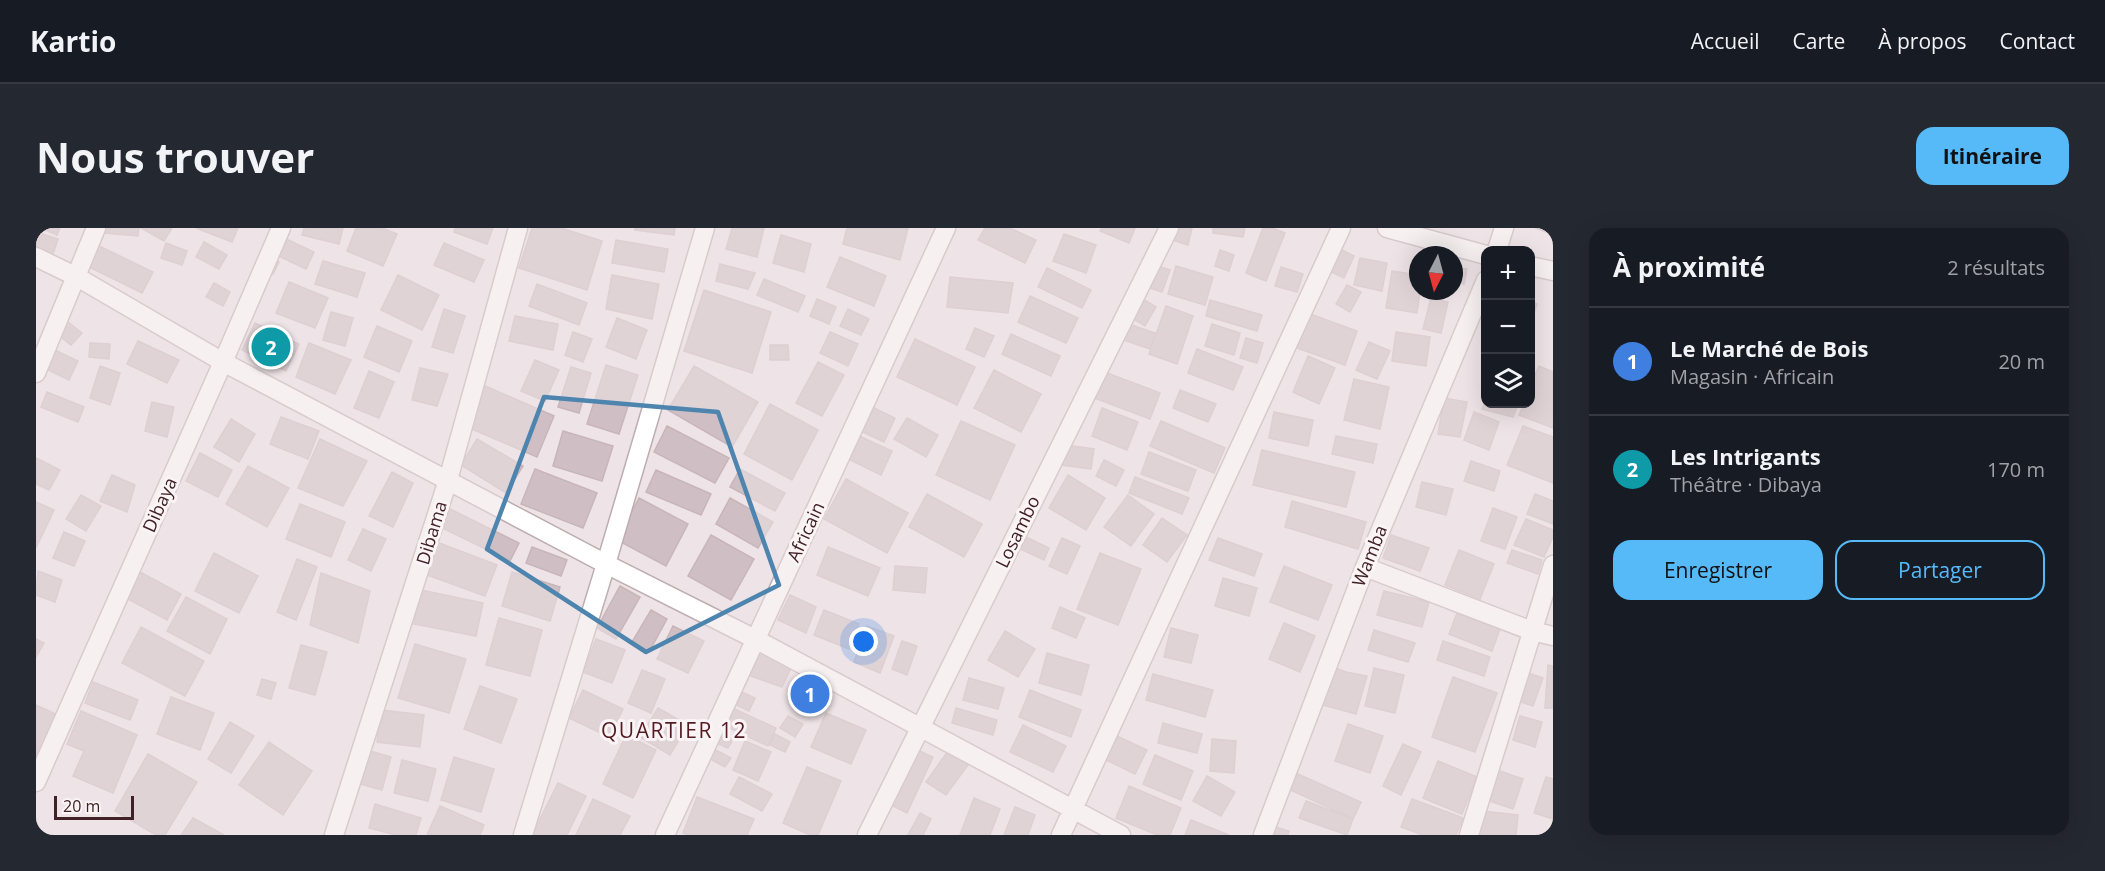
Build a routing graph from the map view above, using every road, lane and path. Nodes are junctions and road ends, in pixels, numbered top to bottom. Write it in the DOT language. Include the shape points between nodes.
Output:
graph roads {
  1 [pos="96,228"];
  2 [pos="281,228"];
  3 [pos="518,228"];
  4 [pos="705,228"];
  5 [pos="946,228"];
  6 [pos="1169,228"];
  7 [pos="1341,228"];
  8 [pos="1387,228"];
  9 [pos="1504,228"];
  10 [pos="1498,246"];
  11 [pos="1481,254"];
  12 [pos="36,257"];
  13 [pos="1535,267"];
  14 [pos="1553,271"];
  15 [pos="77,278"];
  16 [pos="1481,290"];
  17 [pos="224,362"];
  18 [pos="36,373"];
  19 [pos="448,480"];
  20 [pos="606,564"];
  21 [pos="1553,565"];
  22 [pos="1365,567"];
  23 [pos="1532,631"];
  24 [pos="1553,636"];
  25 [pos="757,640"];
  26 [pos="920,726"];
  27 [pos="36,782"];
  28 [pos="1074,809"];
  29 [pos="334,835"];
  30 [pos="523,835"];
  31 [pos="665,835"];
  32 [pos="867,835"];
  33 [pos="1061,835"];
  34 [pos="1121,835"];
  35 [pos="1263,835"];
  36 [pos="1469,835"];
  1 -- 15 [label="street"];
  2 -- 17 [label="street, Dibaya"];
  3 -- 19 [label="street, Dibama"];
  4 -- 20 [label="street"];
  5 -- 25 [label="street, Africain"];
  6 -- 26 [label="street, Losambo"];
  7 -- 28 [label="street"];
  8 -- 11 [label="street"];
  9 -- 10 [label="street"];
  12 -- 15 [label="street"];
  13 -- 14 [label="street"];
  15 -- 17 [label="street"];
  15 -- 18 [label="street"];
  16 -- 22 [label="street, Wamba"];
  17 -- 19 [label="street"];
  17 -- 27 [label="street, Dibaya"];
  19 -- 20 [label="street"];
  19 -- 29 [label="street, Dibama"];
  20 -- 25 [label="street"];
  20 -- 30 [label="street"];
  21 -- 23 [label="street"];
  22 -- 23 [label="street"];
  22 -- 35 [label="street, Wamba"];
  23 -- 24 [label="street"];
  23 -- 36 [label="street"];
  25 -- 26 [label="street"];
  25 -- 31 [label="street, Africain"];
  26 -- 28 [label="street"];
  26 -- 32 [label="street, Losambo"];
  28 -- 33 [label="street"];
  28 -- 34 [label="street"];
}
